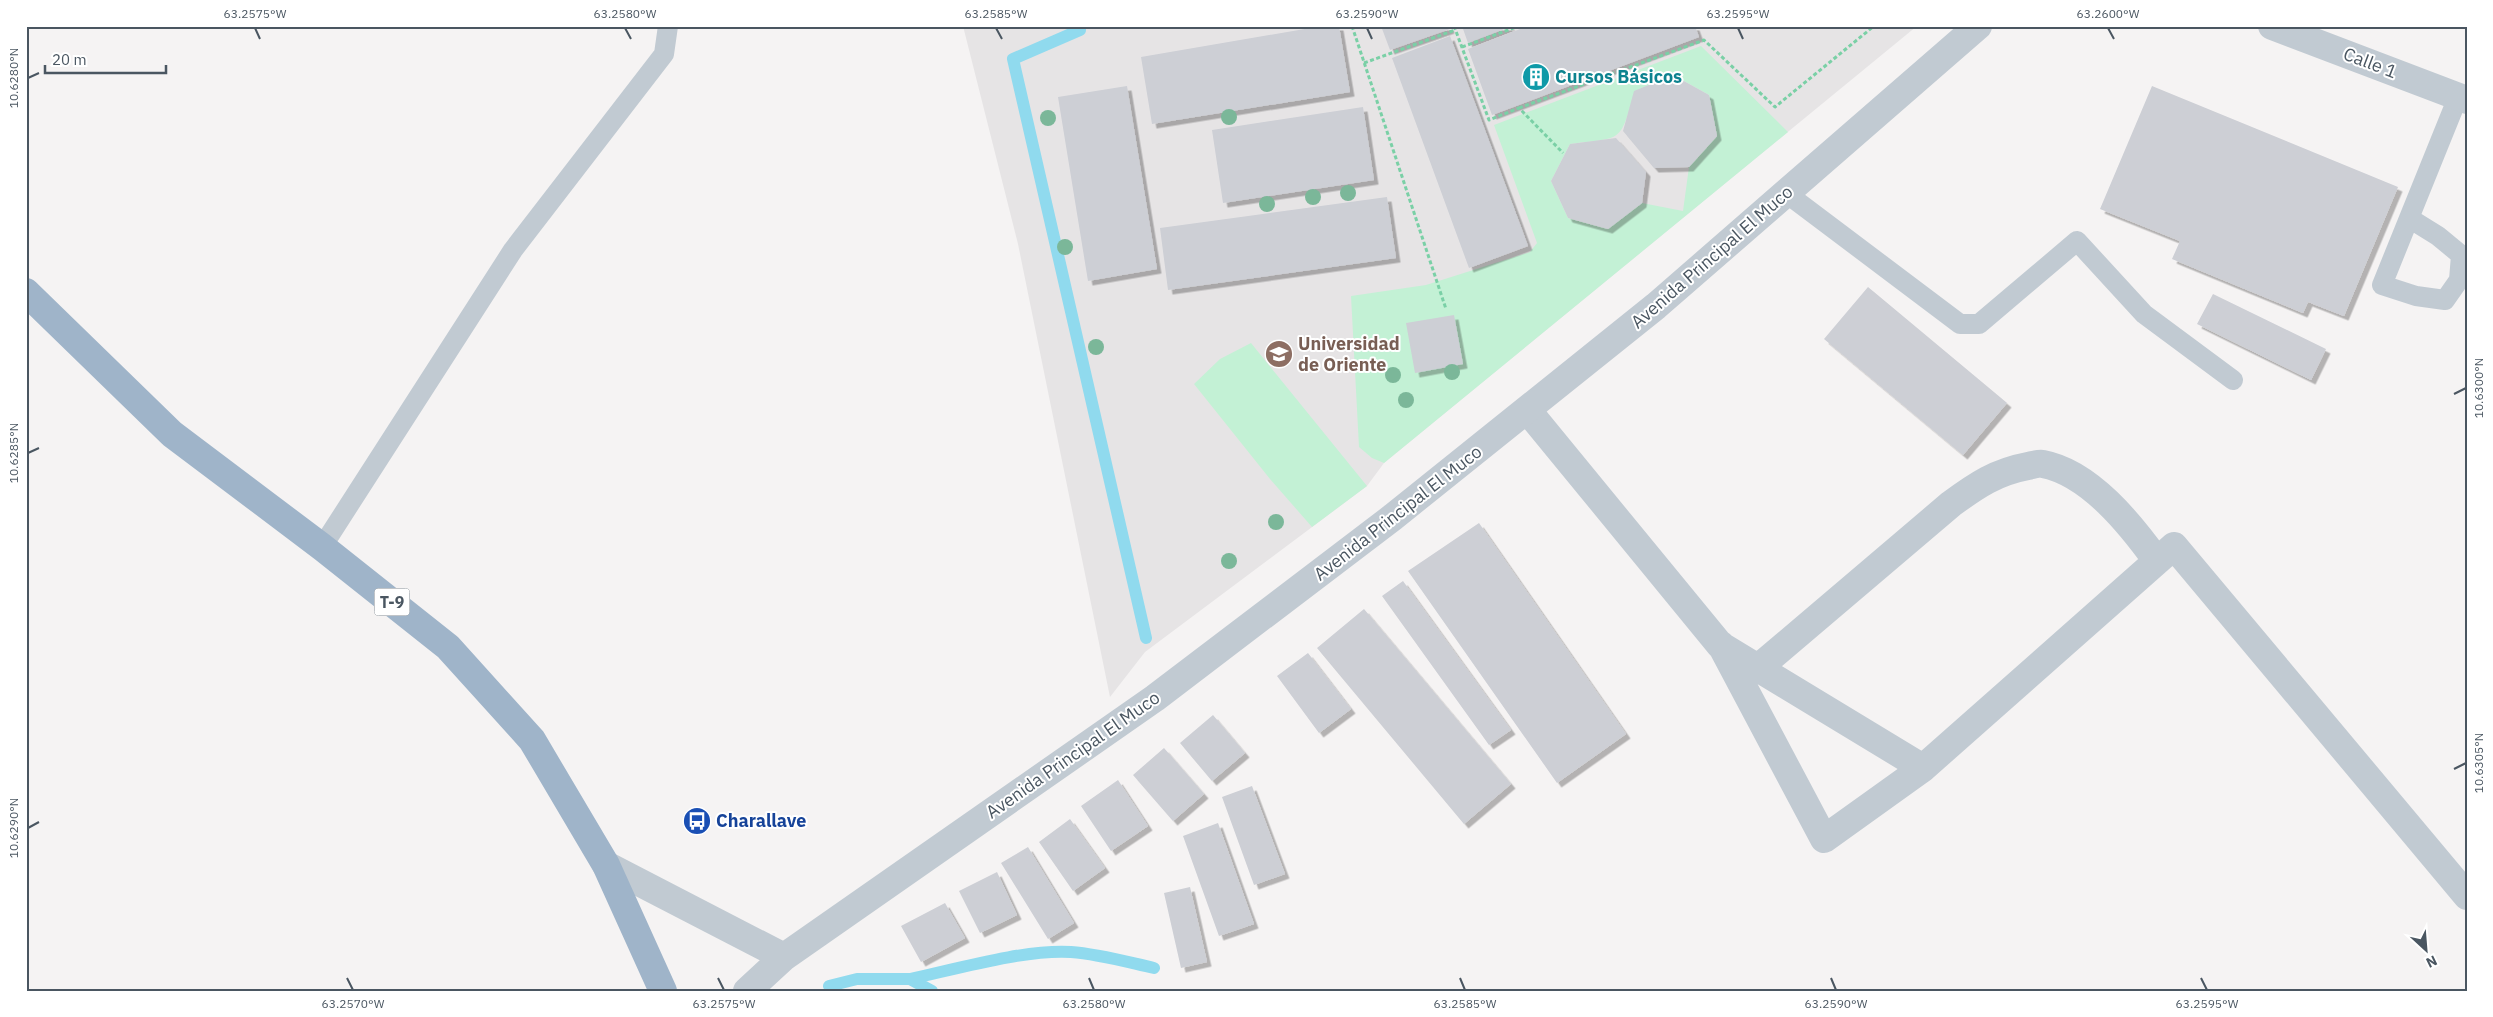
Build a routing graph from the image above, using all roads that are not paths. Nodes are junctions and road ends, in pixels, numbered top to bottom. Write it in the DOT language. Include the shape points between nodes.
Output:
graph roads {
  1 [pos="668,26"];
  2 [pos="1978,26"];
  3 [pos="2272,26"];
  4 [pos="2462,98"];
  5 [pos="1786,193"];
  6 [pos="2409,218"];
  7 [pos="26,292"];
  8 [pos="2233,380"];
  9 [pos="1528,411"];
  10 [pos="322,547"];
  11 [pos="2157,561"];
  12 [pos="1720,645"];
  13 [pos="1758,668"];
  14 [pos="1923,768"];
  15 [pos="606,865"];
  16 [pos="2467,896"];
  17 [pos="784,957"];
  18 [pos="663,991"];
  19 [pos="747,991"];
  1 -- 10 [label="lane" via="664,54 513,250"];
  2 -- 5 [label="street, Avenida Principal El Muco"];
  3 -- 4 [label="street, Calle 1"];
  4 -- 6 [label="lane"];
  5 -- 8 [label="lane" via="1960,324 1979,324 2077,241 2144,314"];
  5 -- 9 [label="street, Avenida Principal El Muco"];
  7 -- 10 [label="highway, T-9" via="172,434"];
  9 -- 12 [label="street"];
  9 -- 17 [label="street, Avenida Principal El Muco" via="1155,698"];
  10 -- 15 [label="highway, T-9" via="448,647 532,740"];
  11 -- 13 [label="street" via="2132,526 2101,496 2070,475 2042,464 2011,469 1985,480 1951,504"];
  11 -- 14 [label="street"];
  11 -- 16 [label="street" via="2174,546"];
  12 -- 13 [label="street"];
  12 -- 14 [label="street" via="1824,838"];
  13 -- 14 [label="street"];
  15 -- 17 [label="street"];
  15 -- 18 [label="highway, T-9"];
  17 -- 19 [label="street, Avenida Principal El Muco"];
}
